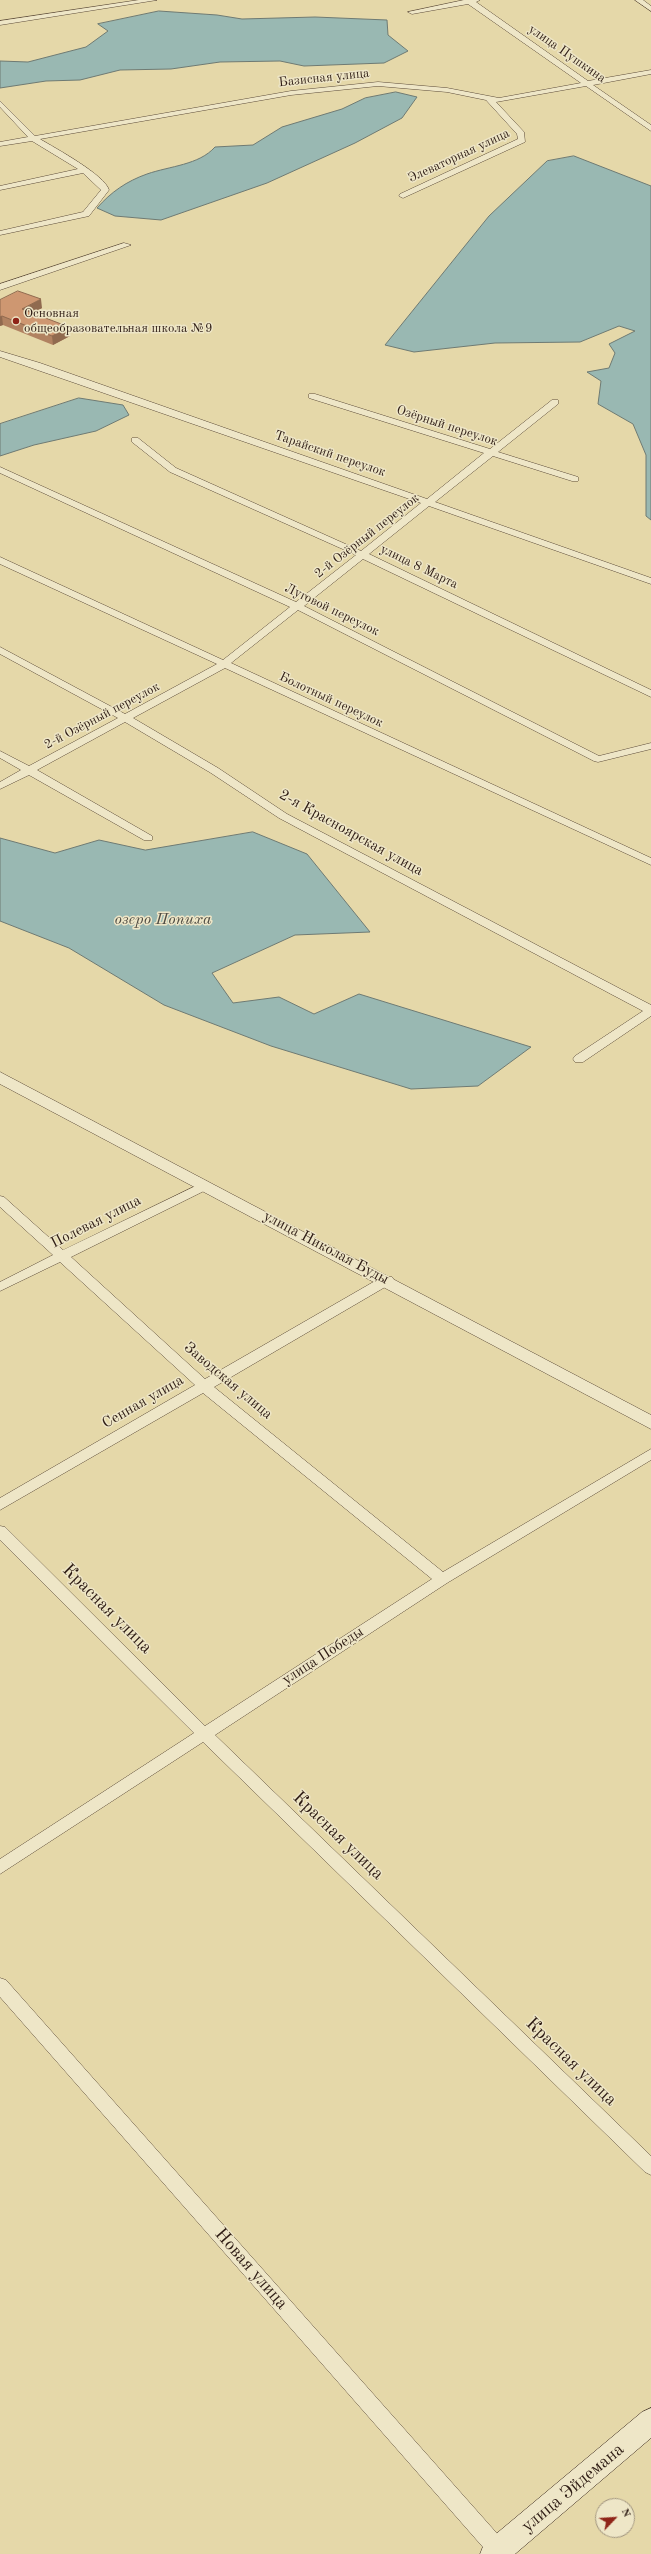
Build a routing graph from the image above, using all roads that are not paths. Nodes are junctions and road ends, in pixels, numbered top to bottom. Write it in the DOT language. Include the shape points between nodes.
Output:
graph roads {
  1 [pos="153,0"];
  2 [pos="472,0"];
  3 [pos="639,0"];
  4 [pos="651,9"];
  5 [pos="412,12"];
  6 [pos="0,23"];
  7 [pos="651,72"];
  8 [pos="589,84"];
  9 [pos="490,100"];
  10 [pos="0,103"];
  11 [pos="651,129"];
  12 [pos="34,138"];
  13 [pos="0,144"];
  14 [pos="85,170"];
  15 [pos="0,188"];
  16 [pos="403,196"];
  17 [pos="0,232"];
  18 [pos="127,245"];
  19 [pos="0,287"];
  20 [pos="0,354"];
  21 [pos="312,396"];
  22 [pos="556,402"];
  23 [pos="135,440"];
  24 [pos="492,454"];
  25 [pos="0,470"];
  26 [pos="575,479"];
  27 [pos="431,503"];
  28 [pos="362,555"];
  29 [pos="0,560"];
  30 [pos="651,580"];
  31 [pos="297,606"];
  32 [pos="0,650"];
  33 [pos="223,665"];
  34 [pos="651,694"];
  35 [pos="127,718"];
  36 [pos="651,746"];
  37 [pos="0,754"];
  38 [pos="28,770"];
  39 [pos="0,786"];
  40 [pos="148,838"];
  41 [pos="651,862"];
  42 [pos="651,1011"];
  43 [pos="579,1059"];
  44 [pos="0,1077"];
  45 [pos="206,1185"];
  46 [pos="0,1200"];
  47 [pos="64,1257"];
  48 [pos="387,1280"];
  49 [pos="0,1287"];
  50 [pos="204,1386"];
  51 [pos="651,1422"];
  52 [pos="651,1454"];
  53 [pos="0,1505"];
  54 [pos="0,1531"];
  55 [pos="442,1579"];
  56 [pos="204,1734"];
  57 [pos="0,1867"];
  58 [pos="0,1985"];
  59 [pos="651,2167"];
  60 [pos="651,2421"];
  61 [pos="498,2553"];
  1 -- 6 [label="street"];
  2 -- 5 [label="street"];
  2 -- 8 [label="street, улица Пушкина"];
  3 -- 4 [label="street"];
  7 -- 8 [label="street, Базисная улица"];
  8 -- 9 [label="street, Базисная улица"];
  8 -- 11 [label="street, улица Пушкина"];
  9 -- 12 [label="street, Базисная улица" via="428,87 378,84 351,86 291,93"];
  9 -- 16 [label="street, Элеваторная улица" via="521,134 522,140"];
  10 -- 12 [label="street"];
  12 -- 13 [label="street, Базисная улица"];
  12 -- 14 [label="street"];
  14 -- 15 [label="street"];
  14 -- 17 [label="street" via="105,190 86,214"];
  18 -- 19 [label="street"];
  20 -- 27 [label="street, Тарайский переулок" via="37,364"];
  21 -- 24 [label="street, Озёрный переулок"];
  22 -- 24 [label="street, 2-й Озёрный переулок"];
  23 -- 28 [label="street, улица 8 Марта" via="173,470"];
  24 -- 26 [label="street, Озёрный переулок"];
  24 -- 27 [label="street, 2-й Озёрный переулок"];
  25 -- 31 [label="street, Луговой переулок"];
  27 -- 28 [label="street, 2-й Озёрный переулок"];
  27 -- 30 [label="street, Тарайский переулок"];
  28 -- 31 [label="street, 2-й Озёрный переулок"];
  28 -- 34 [label="street, улица 8 Марта"];
  29 -- 33 [label="street, Болотный переулок"];
  31 -- 33 [label="street, 2-й Озёрный переулок"];
  31 -- 36 [label="street, Луговой переулок" via="598,759"];
  32 -- 35 [label="street, 2-я Красноярская улица"];
  33 -- 35 [label="street, 2-й Озёрный переулок"];
  33 -- 41 [label="street, Болотный переулок"];
  35 -- 38 [label="street, 2-й Озёрный переулок"];
  35 -- 42 [label="street, 2-я Красноярская улица" via="242,786 283,816"];
  37 -- 38 [label="street"];
  38 -- 39 [label="street, 2-й Озёрный переулок"];
  38 -- 40 [label="street"];
  42 -- 43 [label="street"];
  44 -- 45 [label="street, улица Николая Буды"];
  45 -- 47 [label="street, Полевая улица"];
  45 -- 48 [label="street, улица Николая Буды"];
  46 -- 47 [label="street, Заводская улица"];
  47 -- 49 [label="street, Полевая улица"];
  47 -- 50 [label="street, Заводская улица"];
  48 -- 50 [label="street, Сенная улица"];
  48 -- 51 [label="street, улица Николая Буды"];
  50 -- 53 [label="street, Сенная улица"];
  50 -- 55 [label="street, Заводская улица"];
  52 -- 55 [label="street, улица Победы"];
  54 -- 56 [label="street, Красная улица"];
  55 -- 56 [label="street, улица Победы"];
  56 -- 57 [label="street, улица Победы"];
  56 -- 59 [label="street, Красная улица"];
  58 -- 61 [label="street, Новая улица"];
  60 -- 61 [label="main road, улица Эйдемана"];
}
